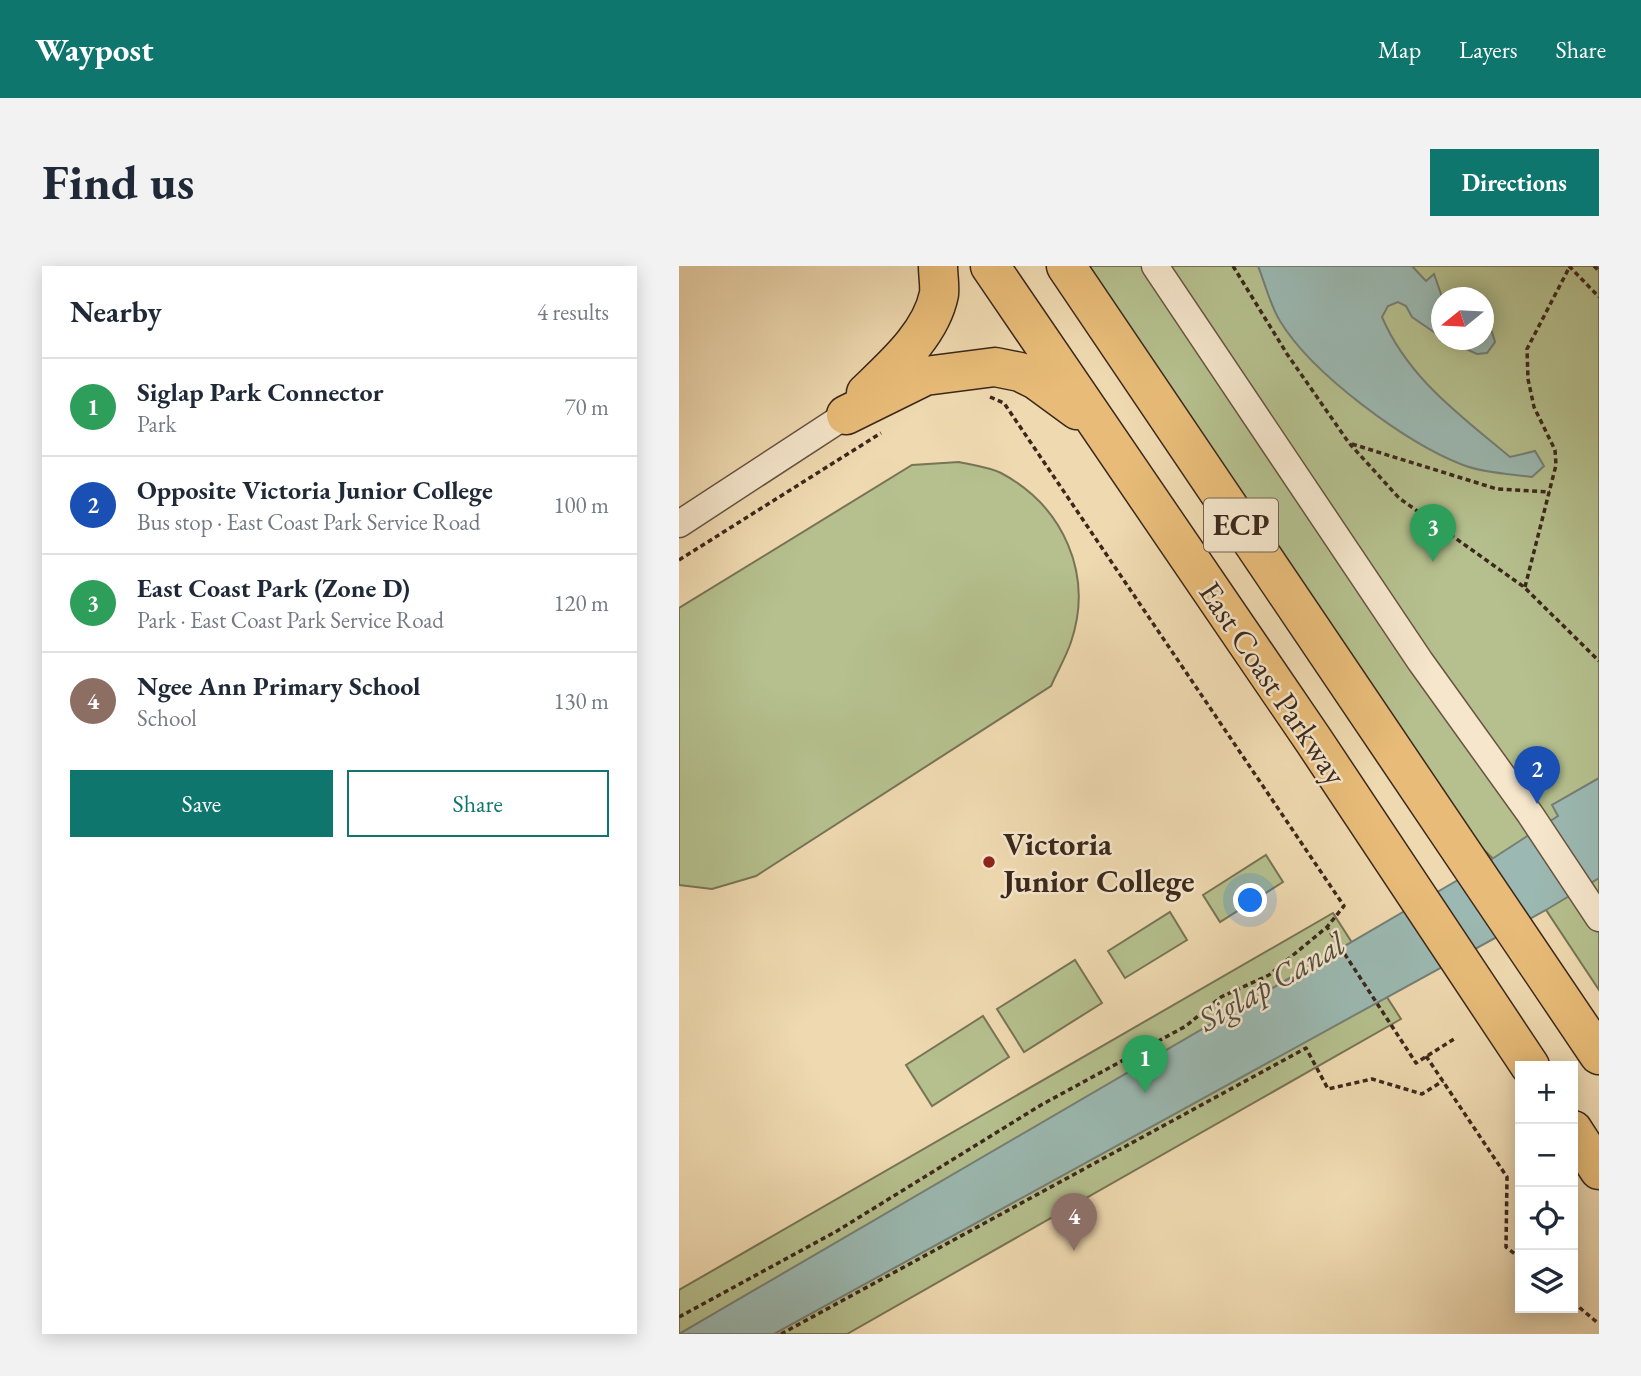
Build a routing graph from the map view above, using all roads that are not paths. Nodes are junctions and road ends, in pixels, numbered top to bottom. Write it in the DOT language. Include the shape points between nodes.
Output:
graph roads {
  1 [pos="938,266"];
  2 [pos="990,266"];
  3 [pos="1066,266"];
  4 [pos="1155,266"];
  5 [pos="846,415"];
  6 [pos="1105,434"];
  7 [pos="679,524"];
  8 [pos="1599,918"];
  9 [pos="1599,1055"];
  10 [pos="1526,1061"];
  11 [pos="1578,1138"];
  12 [pos="1599,1170"];
  1 -- 5 [label="highway" via="939,294 924,327 904,356"];
  2 -- 6 [label="highway, East Coast Parkway / ECP"];
  3 -- 9 [label="highway, East Coast Parkway / ECP"];
  4 -- 8 [label="street"];
  5 -- 6 [label="highway" via="925,376 995,367 1020,372 1045,385"];
  5 -- 7 [label="street"];
  6 -- 10 [label="highway, East Coast Parkway / ECP"];
  11 -- 12 [label="highway"];
}
